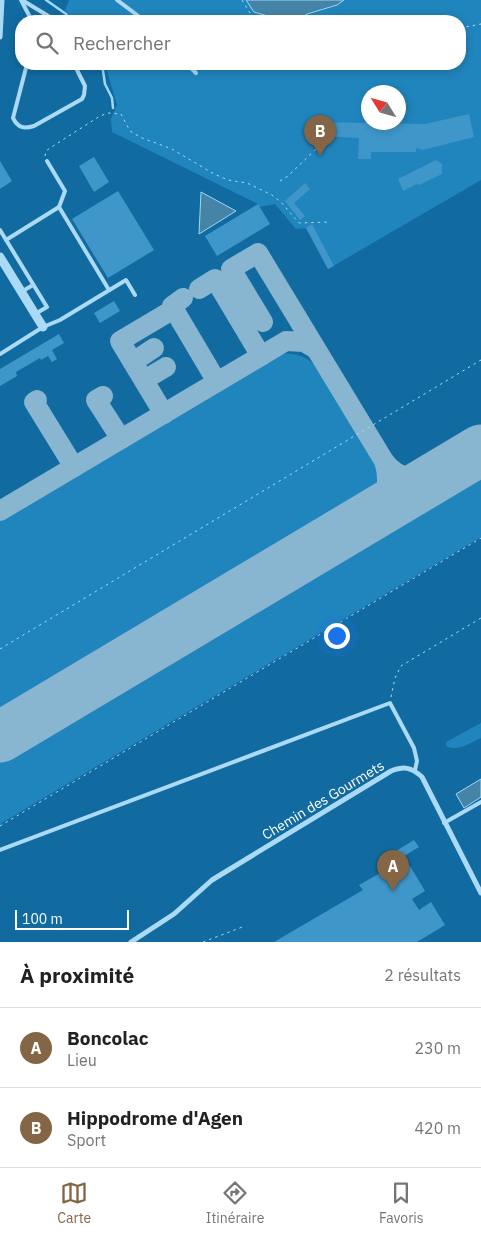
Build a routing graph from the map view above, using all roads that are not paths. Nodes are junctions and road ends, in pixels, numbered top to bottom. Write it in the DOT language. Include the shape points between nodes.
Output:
graph roads {
  1 [pos="2,0"];
  2 [pos="21,0"];
  3 [pos="117,0"];
  4 [pos="29,15"];
  5 [pos="47,15"];
  6 [pos="137,15"];
  7 [pos="0,37"];
  8 [pos="25,70"];
  9 [pos="77,70"];
  10 [pos="193,70"];
  11 [pos="196,73"];
  12 [pos="47,161"];
  13 [pos="59,208"];
  14 [pos="0,230"];
  15 [pos="6,240"];
  16 [pos="0,257"];
  17 [pos="33,285"];
  18 [pos="109,290"];
  19 [pos="21,292"];
  20 [pos="135,295"];
  21 [pos="35,314"];
  22 [pos="43,327"];
  23 [pos="0,354"];
  24 [pos="415,770"];
  25 [pos="481,802"];
  26 [pos="444,824"];
  27 [pos="0,850"];
  28 [pos="481,893"];
  29 [pos="131,942"];
  1 -- 7 [label="street"];
  2 -- 4 [label="lane"];
  2 -- 5 [label="lane"];
  3 -- 6 [label="lane"];
  8 -- 9 [label="lane" via="13,118 20,127 26,128 82,99 85,86"];
  10 -- 11 [label="lane"];
  12 -- 13 [label="lane" via="65,191"];
  13 -- 15 [label="lane"];
  13 -- 18 [label="lane"];
  14 -- 15 [label="lane"];
  15 -- 17 [label="lane"];
  16 -- 19 [label="street"];
  17 -- 19 [label="lane"];
  17 -- 21 [label="lane" via="47,307"];
  18 -- 20 [label="lane" via="126,280"];
  18 -- 22 [label="lane"];
  19 -- 21 [label="street"];
  21 -- 22 [label="street"];
  22 -- 23 [label="lane"];
  24 -- 26 [label="street" via="422,777"];
  24 -- 27 [label="lane" via="414,748 390,703"];
  24 -- 29 [label="street, Chemin des Gourmets" via="400,767 391,771 212,880 174,914"];
  25 -- 26 [label="lane"];
  26 -- 28 [label="street"];
}
